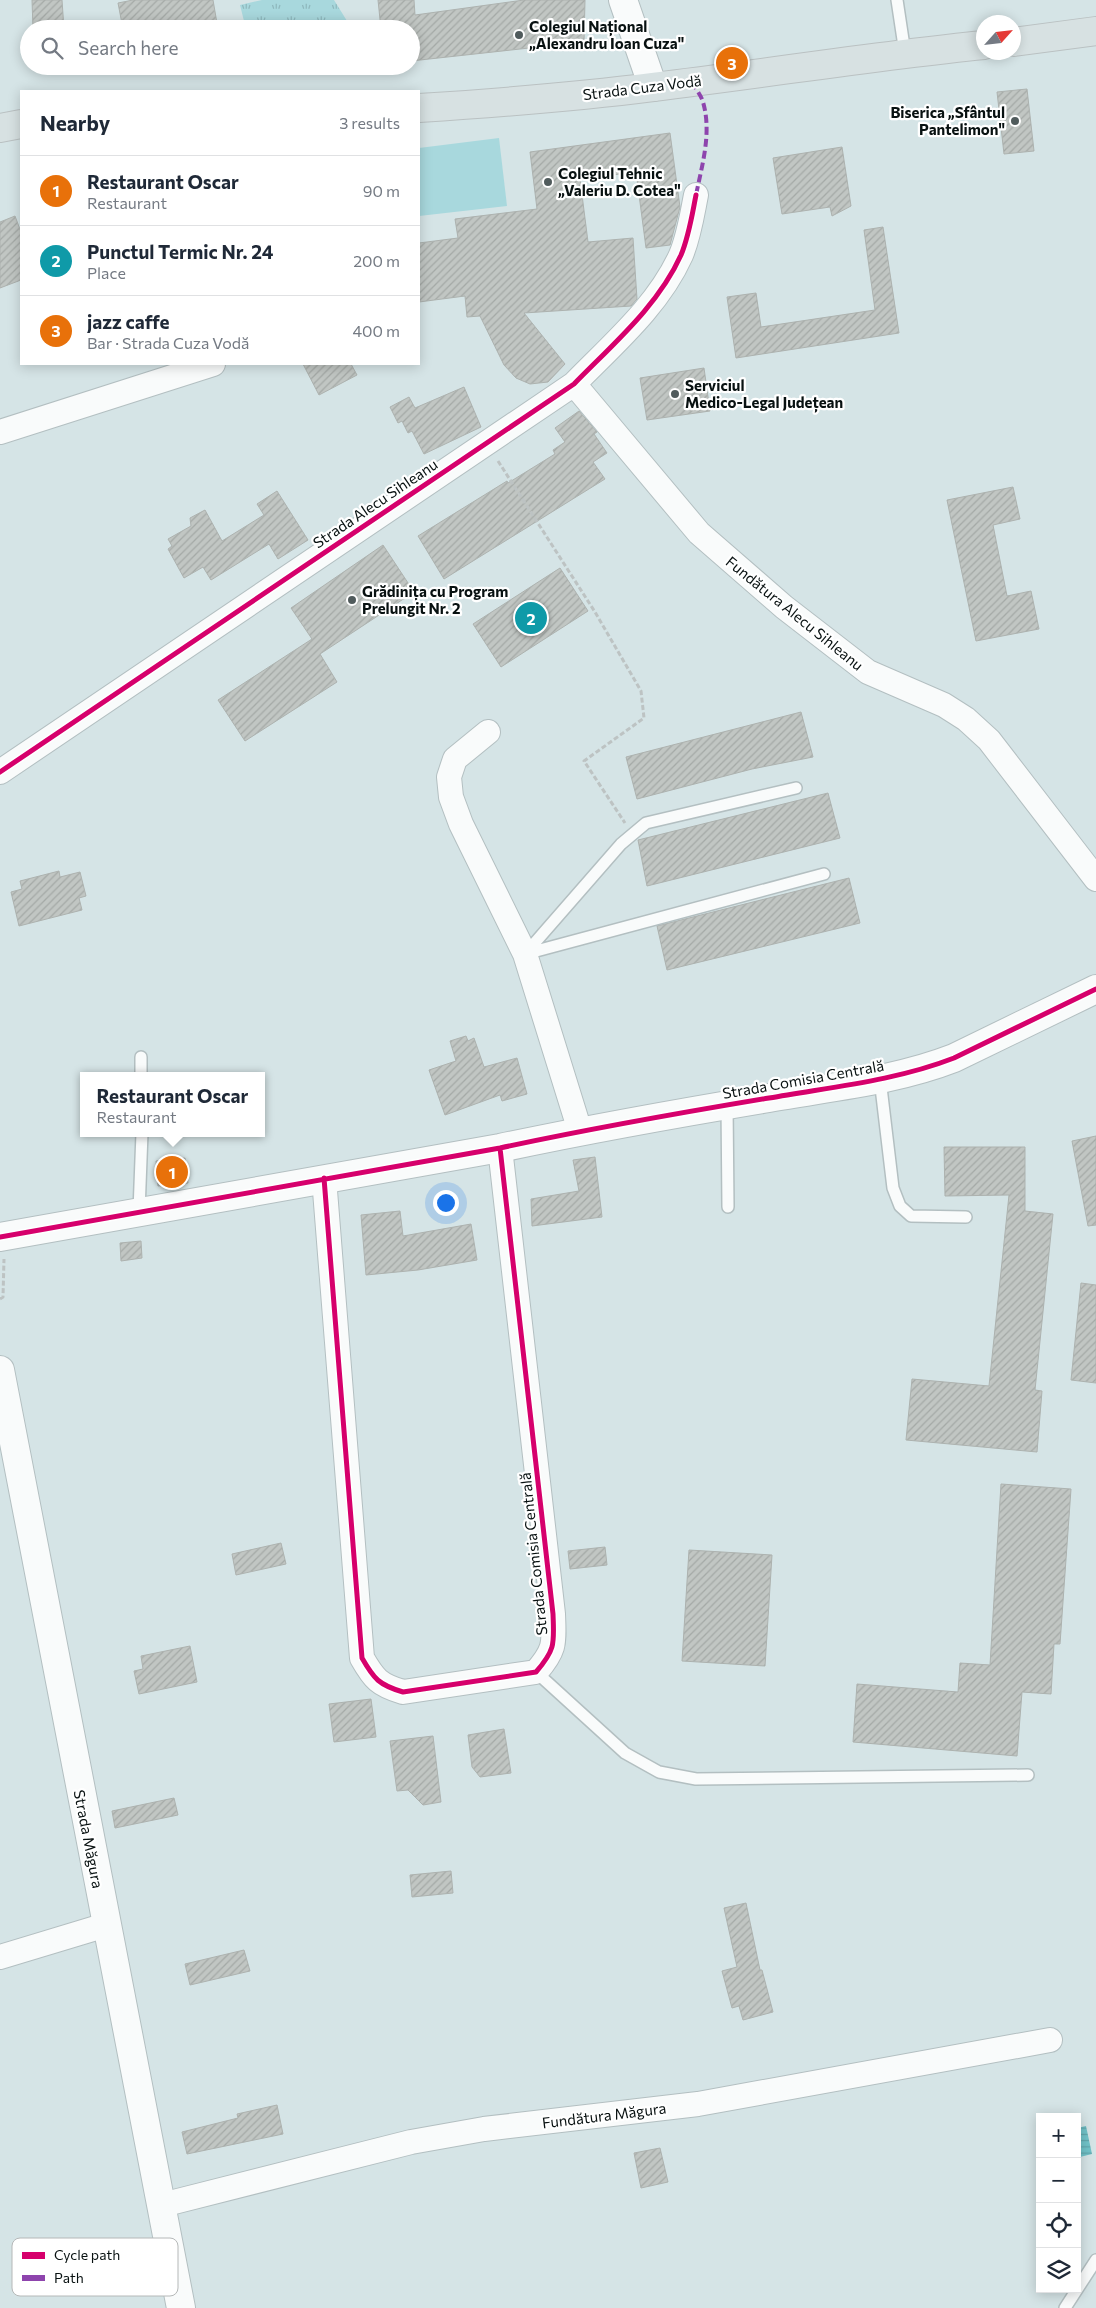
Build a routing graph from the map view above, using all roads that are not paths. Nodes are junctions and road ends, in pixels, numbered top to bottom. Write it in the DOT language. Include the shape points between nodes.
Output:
graph roads {
  1 [pos="624,0"];
  2 [pos="897,0"];
  3 [pos="1096,31"];
  4 [pos="1021,41"];
  5 [pos="976,46"];
  6 [pos="905,53"];
  7 [pos="653,87"];
  8 [pos="420,108"];
  9 [pos="20,124"];
  10 [pos="0,128"];
  11 [pos="696,195"];
  12 [pos="210,365"];
  13 [pos="574,384"];
  14 [pos="0,432"];
  15 [pos="488,732"];
  16 [pos="0,772"];
  17 [pos="796,788"];
  18 [pos="824,874"];
  19 [pos="1096,878"];
  20 [pos="525,954"];
  21 [pos="1096,989"];
  22 [pos="140,1057"];
  23 [pos="141,1072"];
  24 [pos="880,1079"];
  25 [pos="727,1105"];
  26 [pos="580,1131"];
  27 [pos="142,1137"];
  28 [pos="500,1148"];
  29 [pos="324,1178"];
  30 [pos="728,1206"];
  31 [pos="139,1211"];
  32 [pos="966,1217"];
  33 [pos="7,1235"];
  34 [pos="0,1370"];
  35 [pos="536,1672"];
  36 [pos="1028,1775"];
  37 [pos="106,1925"];
  38 [pos="0,1957"];
  39 [pos="1050,2040"];
  40 [pos="162,2205"];
  41 [pos="168,2238"];
  42 [pos="1096,2260"];
  43 [pos="178,2292"];
  44 [pos="181,2308"];
  45 [pos="1065,2308"];
  1 -- 7 [label="street"];
  2 -- 6 [label="lane"];
  3 -- 4 [label="main road"];
  5 -- 6 [label="main road, Strada Cuza Vodă"];
  6 -- 7 [label="main road, Strada Cuza Vodă"];
  7 -- 8 [label="main road, Strada Cuza Vodă"];
  9 -- 10 [label="main road"];
  11 -- 13 [label="street, Strada Alecu Sihleanu" via="681,255 652,304"];
  12 -- 14 [label="street"];
  13 -- 16 [label="street, Strada Alecu Sihleanu"];
  13 -- 19 [label="street, Fundătura Alecu Sihleanu" via="699,533 784,608 868,672 944,705 990,740"];
  15 -- 20 [label="street" via="455,759 449,777 451,797"];
  17 -- 20 [label="lane" via="646,823 621,844"];
  18 -- 20 [label="lane"];
  20 -- 26 [label="street"];
  21 -- 24 [label="street, Strada Comisia Centrală" via="954,1058"];
  22 -- 23 [label="lane"];
  24 -- 25 [label="street, Strada Comisia Centrală"];
  24 -- 32 [label="lane" via="893,1188 900,1206 911,1216"];
  25 -- 26 [label="street, Strada Comisia Centrală"];
  25 -- 30 [label="lane"];
  26 -- 28 [label="street, Strada Comisia Centrală"];
  27 -- 31 [label="lane"];
  28 -- 29 [label="street, Strada Comisia Centrală"];
  28 -- 35 [label="street, Strada Comisia Centrală" via="553,1614 554,1643"];
  29 -- 31 [label="street, Strada Comisia Centrală"];
  29 -- 35 [label="street" via="362,1658 373,1678 385,1687 403,1692"];
  31 -- 33 [label="street, Strada Comisia Centrală"];
  34 -- 37 [label="street, Strada Măgura"];
  35 -- 36 [label="lane" via="625,1753 659,1772 696,1779"];
  37 -- 38 [label="street"];
  37 -- 40 [label="street, Strada Măgura"];
  39 -- 40 [label="street, Fundătura Măgura" via="698,2104 484,2129 411,2142"];
  40 -- 41 [label="street, Strada Măgura"];
  42 -- 45 [label="lane"];
  43 -- 44 [label="street, Strada Măgura"];
}
